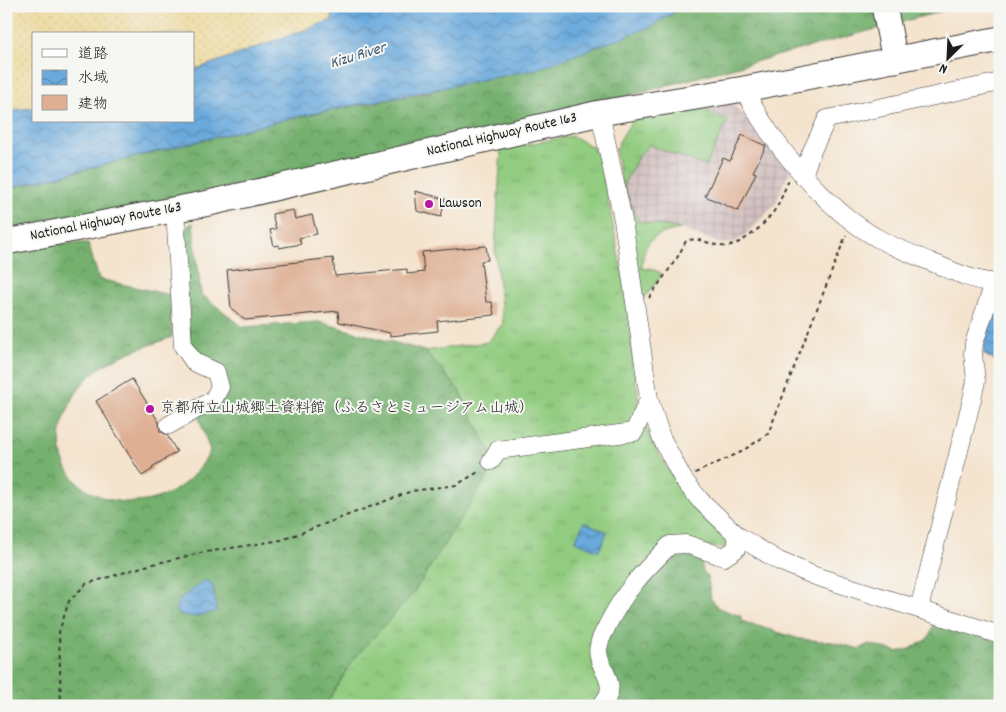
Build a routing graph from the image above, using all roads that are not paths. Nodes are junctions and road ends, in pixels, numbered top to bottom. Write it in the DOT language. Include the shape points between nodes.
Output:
graph roads {
  1 [pos="884,6"];
  2 [pos="1000,39"];
  3 [pos="895,60"];
  4 [pos="1000,82"];
  5 [pos="744,89"];
  6 [pos="600,112"];
  7 [pos="803,176"];
  8 [pos="175,209"];
  9 [pos="6,242"];
  10 [pos="997,283"];
  11 [pos="649,399"];
  12 [pos="169,425"];
  13 [pos="491,461"];
  14 [pos="738,536"];
  15 [pos="919,609"];
  16 [pos="1000,635"];
  17 [pos="600,706"];
  1 -- 3 [label="highway"];
  2 -- 3 [label="highway, National Highway Route 163"];
  3 -- 5 [label="highway, National Highway Route 163"];
  4 -- 7 [label="street" via="827,119"];
  5 -- 6 [label="highway, National Highway Route 163"];
  5 -- 7 [label="street" via="756,113"];
  6 -- 8 [label="highway, National Highway Route 163"];
  6 -- 11 [label="street" via="623,220"];
  7 -- 10 [label="street" via="852,221 879,239 952,271"];
  8 -- 9 [label="highway, National Highway Route 163"];
  8 -- 12 [label="street" via="183,346 194,362 216,372 220,387 213,400"];
  10 -- 15 [label="street" via="974,343 976,381"];
  11 -- 13 [label="street" via="634,432 498,450"];
  11 -- 14 [label="street" via="661,437 683,479 712,513"];
  14 -- 15 [label="street" via="779,561 806,572"];
  14 -- 17 [label="street" via="736,549 724,557 686,544 670,545 634,581 598,645 610,685 608,696"];
  15 -- 16 [label="street"];
}
